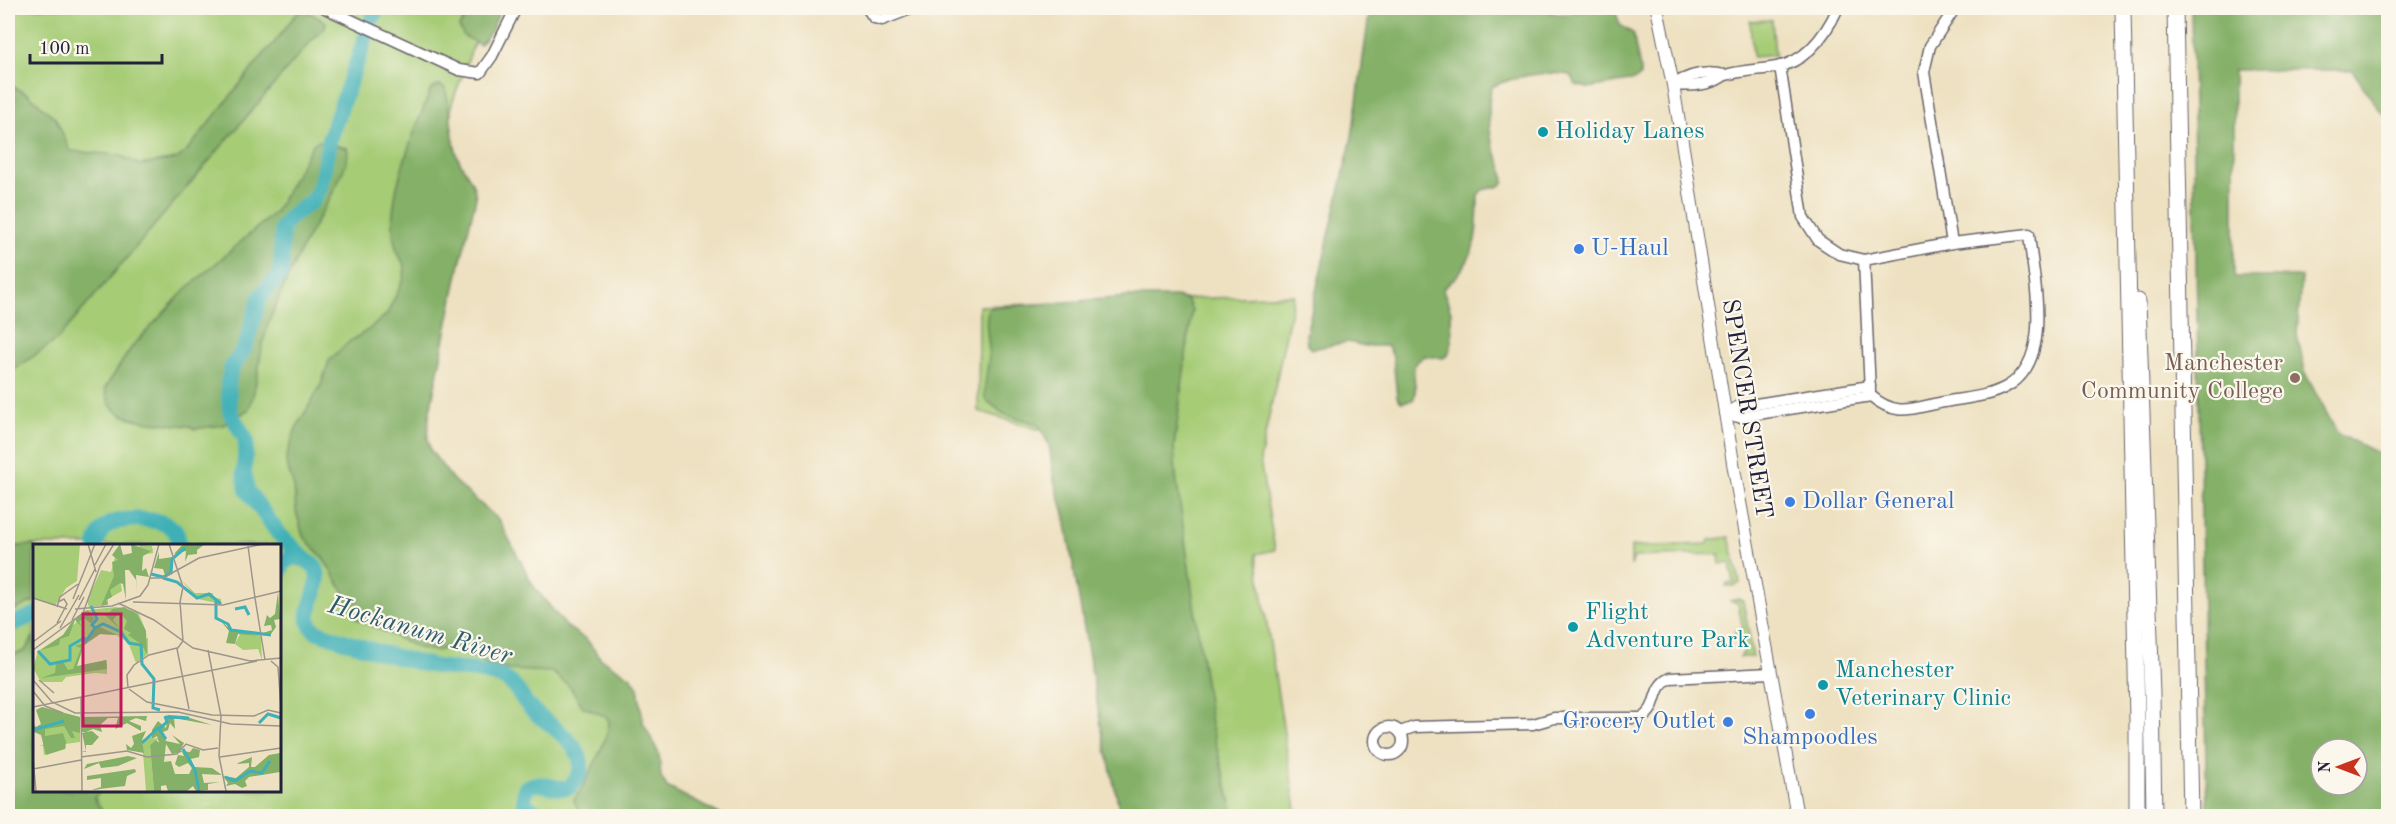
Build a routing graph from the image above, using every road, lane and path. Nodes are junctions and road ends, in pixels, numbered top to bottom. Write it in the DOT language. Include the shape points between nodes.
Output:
graph roads {
  1 [pos="325,8"];
  2 [pos="516,8"];
  3 [pos="867,8"];
  4 [pos="913,8"];
  5 [pos="1657,8"];
  6 [pos="1838,8"];
  7 [pos="1955,8"];
  8 [pos="2123,8"];
  9 [pos="2175,8"];
  10 [pos="1780,66"];
  11 [pos="2124,76"];
  12 [pos="1673,84"];
  13 [pos="1952,243"];
  14 [pos="1864,260"];
  15 [pos="1870,391"];
  16 [pos="1725,414"];
  17 [pos="1771,673"];
  18 [pos="1400,732"];
  19 [pos="1797,816"];
  20 [pos="2137,816"];
  21 [pos="2154,816"];
  22 [pos="2191,816"];
  1 -- 2 [label="street" via="459,70 480,73"];
  3 -- 4 [label="street" via="874,18 882,20"];
  5 -- 12 [label="main road, SPENCER STREET"];
  6 -- 10 [label="street" via="1816,46"];
  7 -- 13 [label="street" via="1930,46 1924,72"];
  8 -- 11 [label="highway"];
  9 -- 22 [label="highway"];
  10 -- 12 [label="street" via="1724,75 1715,81"];
  10 -- 14 [label="street" via="1803,217 1818,240 1839,254"];
  11 -- 20 [label="highway"];
  11 -- 21 [label="highway" via="2134,170"];
  12 -- 16 [label="main road, SPENCER STREET"];
  13 -- 14 [label="street"];
  13 -- 15 [label="street" via="2029,234 2039,332 2032,357 2022,375 2007,387 1988,394 1900,410 1885,408"];
  14 -- 15 [label="street"];
  15 -- 16 [label="street" via="1739,417"];
  16 -- 17 [label="main road, SPENCER STREET"];
  17 -- 18 [label="street" via="1670,678 1661,682 1653,707 1641,718 1554,718 1533,724 1414,727"];
  17 -- 19 [label="main road, SPENCER STREET"];
}
